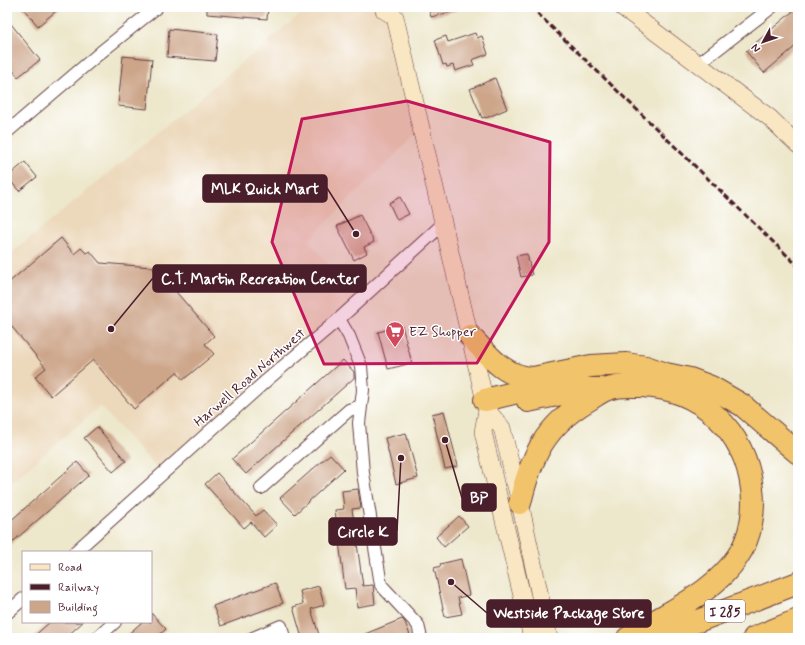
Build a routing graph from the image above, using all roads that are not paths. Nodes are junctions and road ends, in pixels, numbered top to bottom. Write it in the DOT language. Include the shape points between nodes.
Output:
graph roads {
  1 [pos="157,7"];
  2 [pos="622,7"];
  3 [pos="772,7"];
  4 [pos="394,10"];
  5 [pos="698,64"];
  6 [pos="7,132"];
  7 [pos="798,144"];
  8 [pos="443,224"];
  9 [pos="339,318"];
  10 [pos="470,336"];
  11 [pos="666,374"];
  12 [pos="608,389"];
  13 [pos="486,405"];
  14 [pos="361,406"];
  15 [pos="798,453"];
  16 [pos="261,488"];
  17 [pos="520,503"];
  18 [pos="76,551"];
  19 [pos="798,583"];
  20 [pos="22,600"];
  21 [pos="7,613"];
  22 [pos="798,620"];
  23 [pos="113,623"];
  24 [pos="539,634"];
  25 [pos="97,638"];
  26 [pos="254,638"];
  27 [pos="284,638"];
  28 [pos="421,638"];
  29 [pos="628,638"];
  30 [pos="653,638"];
  31 [pos="754,638"];
  1 -- 6 [label="street"];
  2 -- 5 [label="main road"];
  3 -- 5 [label="street"];
  4 -- 8 [label="main road"];
  5 -- 7 [label="main road" via="770,118"];
  8 -- 9 [label="street, Harwell Road Northwest"];
  8 -- 10 [label="main road"];
  9 -- 14 [label="street" via="361,366"];
  9 -- 18 [label="street, Harwell Road Northwest"];
  10 -- 11 [label="highway" via="493,361 524,378 591,366 626,364"];
  10 -- 13 [label="main road"];
  11 -- 13 [label="highway" via="596,376 544,385"];
  11 -- 15 [label="highway" via="690,379 726,395 742,405"];
  12 -- 13 [label="highway" via="585,389"];
  12 -- 17 [label="highway" via="574,408 549,433 532,463"];
  12 -- 29 [label="highway" via="652,386 670,390 701,404 720,419 738,444 746,460 753,495 753,511 746,539 738,556 723,575 696,596"];
  13 -- 17 [label="main road" via="502,428"];
  13 -- 24 [label="main road" via="484,432"];
  14 -- 16 [label="street" via="348,410"];
  14 -- 28 [label="street" via="359,423 363,473 381,585 418,625"];
  17 -- 24 [label="main road"];
  19 -- 30 [label="highway, I 285"];
  20 -- 21 [label="street"];
  22 -- 31 [label="highway, I 285"];
  23 -- 25 [label="street"];
  26 -- 27 [label="street" via="281,626"];
}
